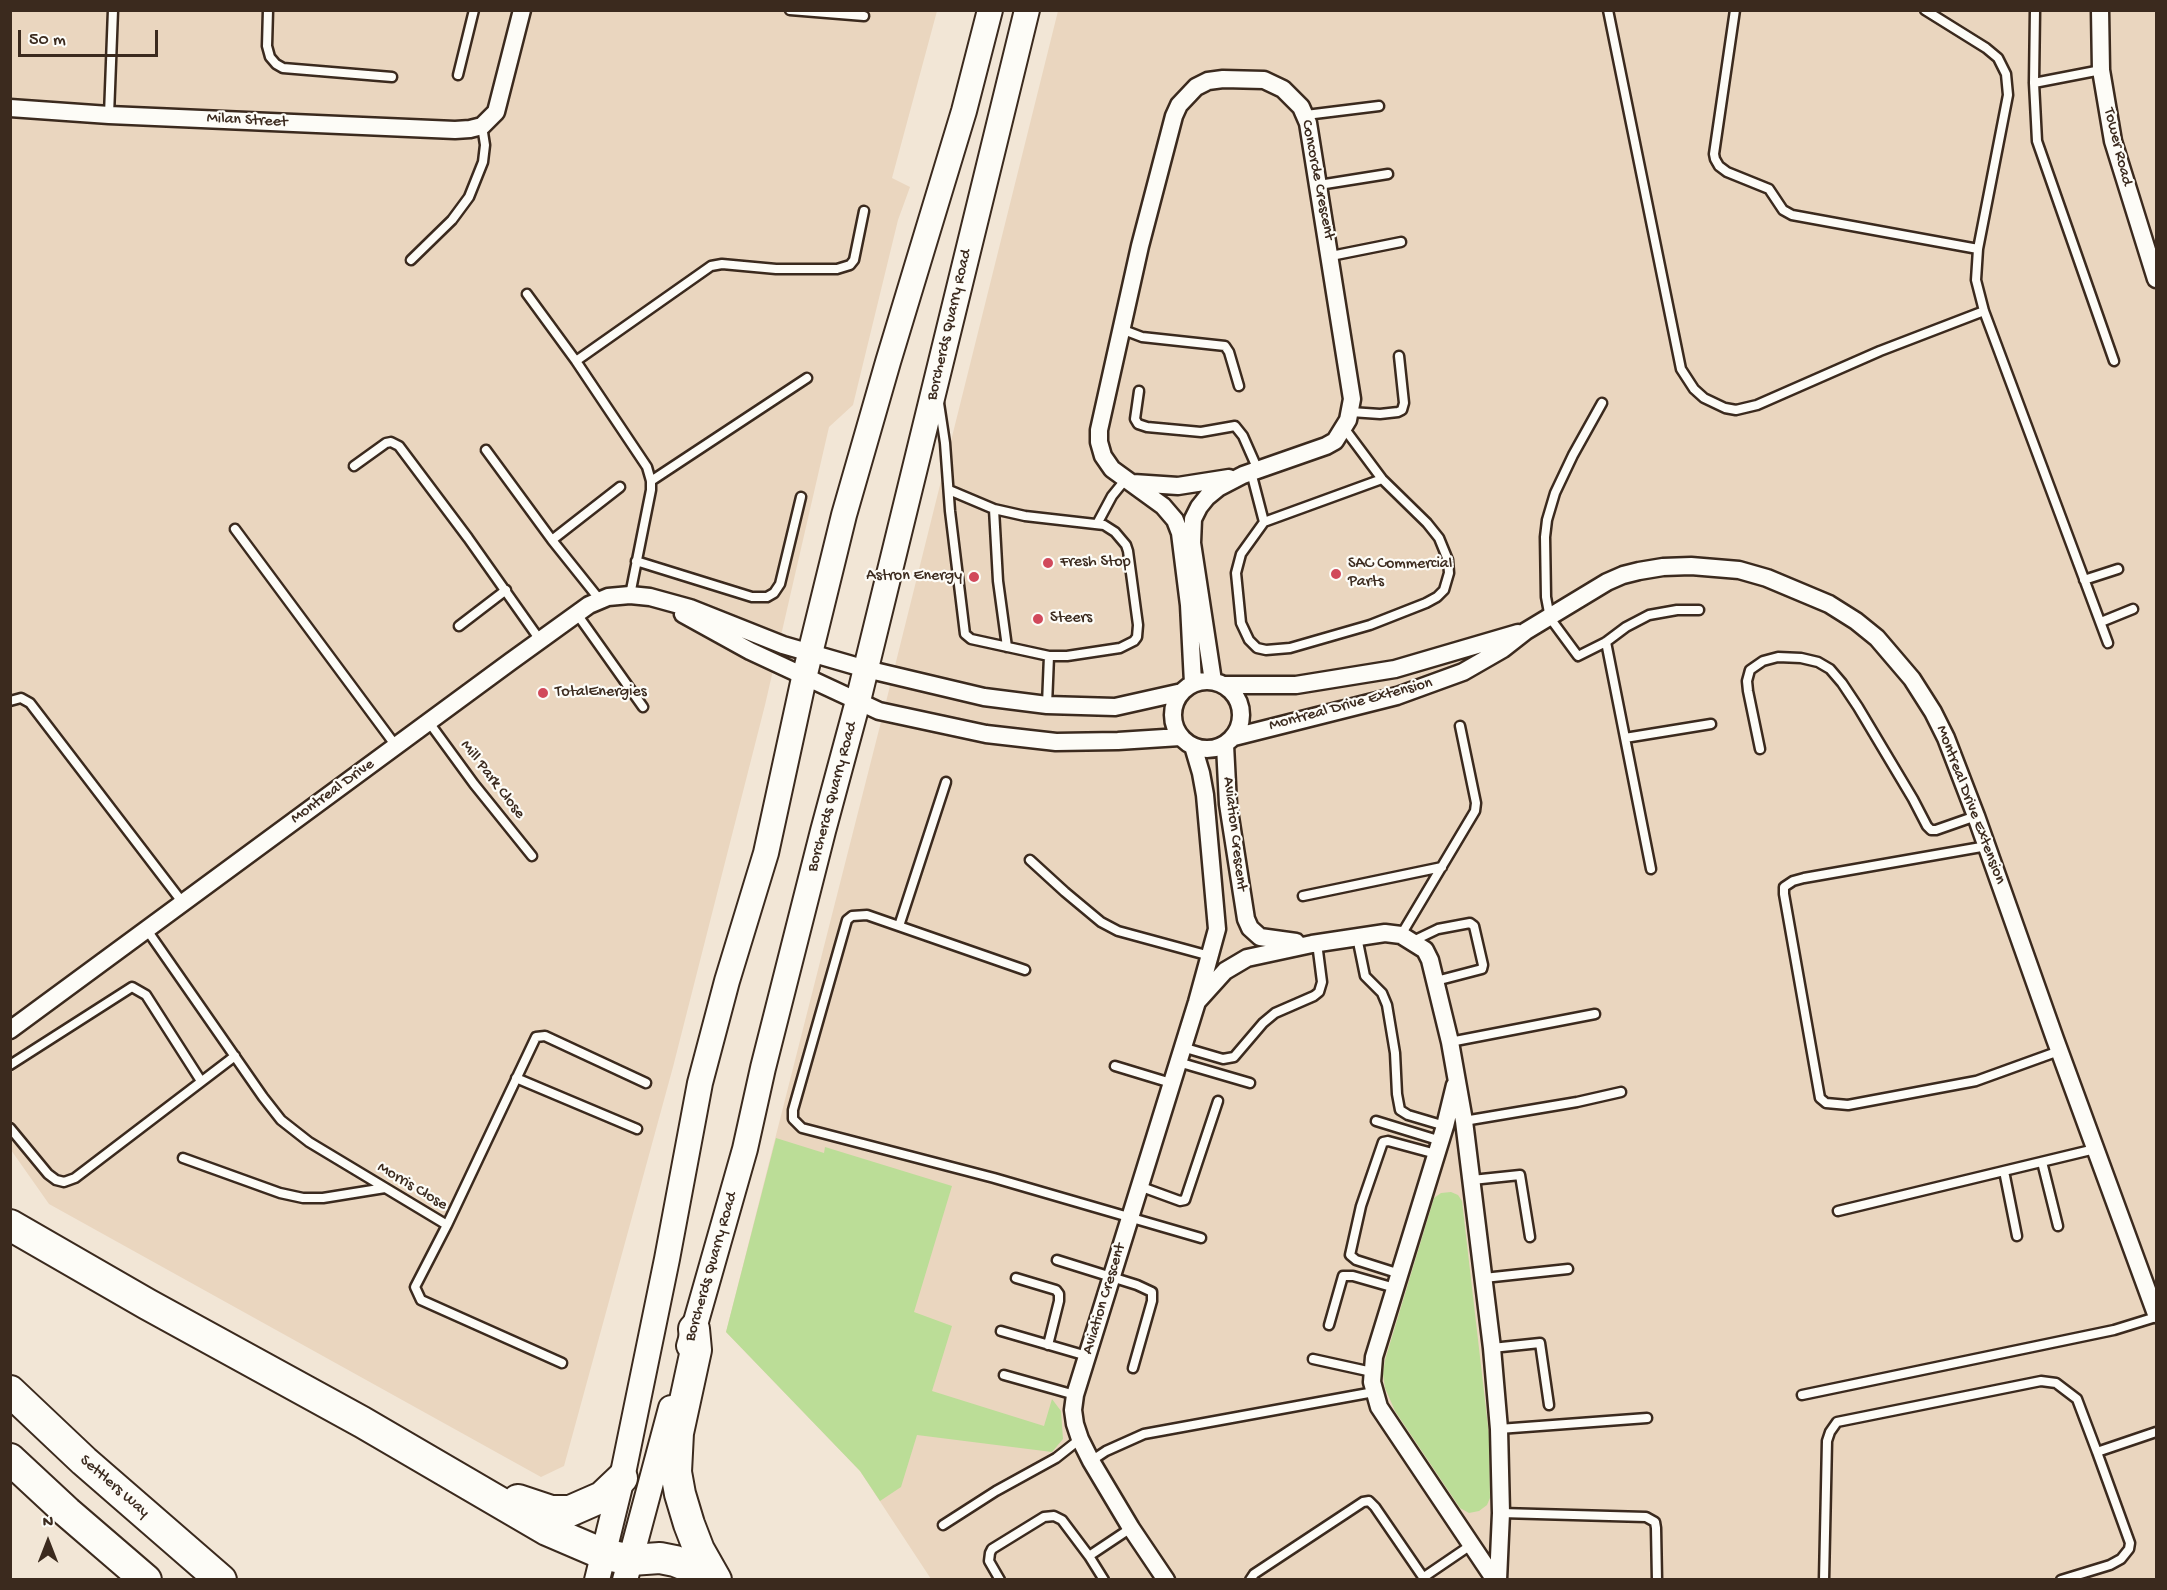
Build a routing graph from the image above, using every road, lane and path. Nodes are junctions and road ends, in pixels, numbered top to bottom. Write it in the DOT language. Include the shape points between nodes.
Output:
graph roads {
  1 [pos="113,10"];
  2 [pos="268,10"];
  3 [pos="474,10"];
  4 [pos="522,10"];
  5 [pos="790,10"];
  6 [pos="990,10"];
  7 [pos="1027,10"];
  8 [pos="1608,10"];
  9 [pos="1736,10"];
  10 [pos="1925,10"];
  11 [pos="2035,10"];
  12 [pos="2100,10"];
  13 [pos="864,16"];
  14 [pos="2101,70"];
  15 [pos="458,75"];
  16 [pos="392,77"];
  17 [pos="2034,83"];
  18 [pos="1379,106"];
  19 [pos="10,108"];
  20 [pos="109,115"];
  21 [pos="1306,115"];
  22 [pos="482,126"];
  23 [pos="1388,174"];
  24 [pos="1318,185"];
  25 [pos="864,211"];
  26 [pos="1401,242"];
  27 [pos="1978,249"];
  28 [pos="1331,256"];
  29 [pos="411,260"];
  30 [pos="2157,279"];
  31 [pos="527,294"];
  32 [pos="1984,311"];
  33 [pos="1121,329"];
  34 [pos="1399,357"];
  35 [pos="2114,360"];
  36 [pos="576,361"];
  37 [pos="807,378"];
  38 [pos="1239,386"];
  39 [pos="935,388"];
  40 [pos="1139,392"];
  41 [pos="1602,403"];
  42 [pos="1351,412"];
  43 [pos="1344,428"];
  44 [pos="486,450"];
  45 [pos="354,466"];
  46 [pos="1251,472"];
  47 [pos="1382,479"];
  48 [pos="651,481"];
  49 [pos="1129,481"];
  50 [pos="620,487"];
  51 [pos="949,490"];
  52 [pos="801,497"];
  53 [pos="994,509"];
  54 [pos="1264,522"];
  55 [pos="1097,524"];
  56 [pos="236,529"];
  57 [pos="552,540"];
  58 [pos="636,561"];
  59 [pos="2118,569"];
  60 [pos="2084,579"];
  61 [pos="506,590"];
  62 [pos="630,595"];
  63 [pos="600,600"];
  64 [pos="670,604"];
  65 [pos="2133,609"];
  66 [pos="1699,610"];
  67 [pos="577,614"];
  68 [pos="1550,618"];
  69 [pos="2100,622"];
  70 [pos="459,626"];
  71 [pos="1526,631"];
  72 [pos="540,640"];
  73 [pos="1606,642"];
  74 [pos="2108,643"];
  75 [pos="1007,647"];
  76 [pos="812,653"];
  77 [pos="1049,656"];
  78 [pos="866,669"];
  79 [pos="804,678"];
  80 [pos="1218,683"];
  81 [pos="1187,688"];
  82 [pos="10,701"];
  83 [pos="858,701"];
  84 [pos="1047,705"];
  85 [pos="643,707"];
  86 [pos="429,721"];
  87 [pos="1711,724"];
  88 [pos="1460,726"];
  89 [pos="1625,738"];
  90 [pos="1186,741"];
  91 [pos="1230,741"];
  92 [pos="396,746"];
  93 [pos="1760,749"];
  94 [pos="946,782"];
  95 [pos="1976,816"];
  96 [pos="1987,846"];
  97 [pos="532,856"];
  98 [pos="1030,860"];
  99 [pos="1442,867"];
  100 [pos="1651,869"];
  101 [pos="1303,896"];
  102 [pos="183,903"];
  103 [pos="899,926"];
  104 [pos="147,930"];
  105 [pos="1357,937"];
  106 [pos="1407,938"];
  107 [pos="1314,943"];
  108 [pos="1210,956"];
  109 [pos="1025,970"];
  110 [pos="1436,981"];
  111 [pos="1197,1002"];
  112 [pos="1595,1014"];
  113 [pos="10,1030"];
  114 [pos="1450,1042"];
  115 [pos="2059,1051"];
  116 [pos="1180,1054"];
  117 [pos="235,1056"];
  118 [pos="10,1065"];
  119 [pos="1115,1066"];
  120 [pos="516,1078"];
  121 [pos="1456,1078"];
  122 [pos="201,1081"];
  123 [pos="646,1083"];
  124 [pos="1171,1083"];
  125 [pos="1250,1083"];
  126 [pos="1621,1092"];
  127 [pos="1218,1101"];
  128 [pos="1376,1121"];
  129 [pos="1464,1121"];
  130 [pos="10,1128"];
  131 [pos="637,1129"];
  132 [pos="1441,1140"];
  133 [pos="2095,1149"];
  134 [pos="183,1158"];
  135 [pos="2042,1162"];
  136 [pos="2004,1171"];
  137 [pos="1472,1180"];
  138 [pos="1139,1186"];
  139 [pos="385,1188"];
  140 [pos="1838,1210"];
  141 [pos="1129,1217"];
  142 [pos="10,1225"];
  143 [pos="447,1225"];
  144 [pos="2058,1226"];
  145 [pos="2017,1236"];
  146 [pos="1530,1237"];
  147 [pos="1201,1238"];
  148 [pos="1057,1260"];
  149 [pos="1568,1269"];
  150 [pos="1111,1277"];
  151 [pos="1016,1278"];
  152 [pos="1484,1278"];
  153 [pos="1397,1281"];
  154 [pos="2157,1316"];
  155 [pos="1329,1325"];
  156 [pos="694,1329"];
  157 [pos="1001,1331"];
  158 [pos="1048,1345"];
  159 [pos="1492,1348"];
  160 [pos="1087,1356"];
  161 [pos="1313,1359"];
  162 [pos="562,1363"];
  163 [pos="1133,1368"];
  164 [pos="1372,1372"];
  165 [pos="1004,1375"];
  166 [pos="10,1391"];
  167 [pos="1374,1392"];
  168 [pos="1075,1395"];
  169 [pos="1802,1395"];
  170 [pos="1549,1405"];
  171 [pos="1647,1418"];
  172 [pos="1499,1429"];
  173 [pos="2157,1432"];
  174 [pos="1080,1439"];
  175 [pos="2097,1452"];
  176 [pos="10,1459"];
  177 [pos="1091,1461"];
  178 [pos="446,1470"];
  179 [pos="621,1478"];
  180 [pos="1501,1514"];
  181 [pos="943,1525"];
  182 [pos="1131,1528"];
  183 [pos="1471,1545"];
  184 [pos="1089,1556"];
  185 [pos="614,1568"];
  186 [pos="1424,1578"];
  187 [pos="146,1580"];
  188 [pos="222,1580"];
  189 [pos="705,1580"];
  190 [pos="716,1580"];
  191 [pos="1000,1580"];
  192 [pos="1104,1580"];
  193 [pos="1166,1580"];
  194 [pos="1250,1580"];
  195 [pos="1496,1580"];
  196 [pos="1657,1580"];
  197 [pos="1824,1580"];
  198 [pos="2061,1580"];
  1 -- 20 [label="lane"];
  2 -- 16 [label="lane" via="267,46 270,57 283,68"];
  3 -- 15 [label="lane"];
  4 -- 22 [label="street" via="496,112"];
  5 -- 13 [label="lane"];
  6 -- 76 [label="main road" via="964,111 844,515"];
  7 -- 39 [label="main road, Borcherds Quarry Road"];
  8 -- 32 [label="lane" via="1680,362 1686,379 1704,398 1736,410 1757,405"];
  9 -- 27 [label="lane" via="1714,154 1719,166 1769,189 1783,210 1792,215"];
  10 -- 27 [label="lane" via="1986,48 1998,58 2006,74 2008,95"];
  11 -- 17 [label="lane"];
  12 -- 14 [label="street, Tower Road"];
  14 -- 17 [label="lane"];
  14 -- 30 [label="street, Tower Road" via="2113,141"];
  17 -- 35 [label="lane" via="2037,141"];
  18 -- 21 [label="lane"];
  19 -- 20 [label="street, Milan Street"];
  20 -- 22 [label="street, Milan Street" via="455,130"];
  21 -- 24 [label="street, Concorde Crescent"];
  21 -- 33 [label="street, Concorde Crescent" via="1283,88 1264,80 1208,81 1186,95 1173,116"];
  22 -- 29 [label="lane" via="483,162 469,197 452,220"];
  23 -- 24 [label="lane"];
  24 -- 28 [label="street, Concorde Crescent"];
  25 -- 36 [label="lane" via="850,265 837,269 711,266"];
  26 -- 28 [label="lane"];
  27 -- 32 [label="lane" via="1976,280"];
  28 -- 42 [label="street, Concorde Crescent" via="1352,392"];
  31 -- 36 [label="lane"];
  32 -- 60 [label="lane"];
  33 -- 38 [label="lane" via="1142,337 1225,346"];
  33 -- 49 [label="street, Concorde Crescent" via="1101,413 1099,442 1107,462"];
  34 -- 42 [label="lane" via="1402,410 1380,414"];
  36 -- 48 [label="lane" via="636,449"];
  37 -- 48 [label="lane"];
  39 -- 51 [label="lane"];
  39 -- 78 [label="main road, Borcherds Quarry Road"];
  40 -- 46 [label="lane" via="1135,419 1138,424 1201,432 1235,426 1244,436"];
  41 -- 68 [label="lane" via="1568,465 1547,520 1546,597"];
  42 -- 43 [label="street, Concorde Crescent"];
  43 -- 46 [label="street, Concorde Crescent" via="1326,446"];
  43 -- 47 [label="lane"];
  44 -- 57 [label="lane"];
  45 -- 61 [label="lane" via="386,443 399,446"];
  46 -- 49 [label="street, Concorde Crescent" via="1178,486"];
  46 -- 54 [label="lane"];
  46 -- 80 [label="street, Concorde Crescent" via="1218,488 1198,507 1193,519 1192,543"];
  47 -- 54 [label="lane"];
  47 -- 54 [label="lane" via="1439,538 1449,573 1444,590 1437,597 1370,625 1276,650 1252,645 1241,623 1236,573 1241,554"];
  48 -- 58 [label="lane"];
  49 -- 55 [label="lane" via="1112,496"];
  49 -- 81 [label="street, Concorde Crescent" via="1168,510 1180,533 1189,605"];
  50 -- 57 [label="lane"];
  51 -- 53 [label="lane"];
  51 -- 75 [label="lane" via="965,634 971,639"];
  52 -- 58 [label="lane" via="780,584 766,597 752,597"];
  53 -- 55 [label="lane"];
  53 -- 75 [label="lane"];
  55 -- 77 [label="lane" via="1115,532 1127,548 1137,638 1120,648"];
  56 -- 92 [label="lane"];
  57 -- 63 [label="lane"];
  58 -- 62 [label="lane"];
  59 -- 60 [label="lane"];
  60 -- 69 [label="lane"];
  61 -- 70 [label="lane"];
  61 -- 72 [label="lane"];
  62 -- 63 [label="street, Montreal Drive"];
  62 -- 64 [label="street, Montreal Drive"];
  63 -- 67 [label="street, Montreal Drive"];
  64 -- 76 [label="street, Montreal Drive"];
  64 -- 79 [label="street, Montreal Drive" via="701,625"];
  65 -- 69 [label="lane"];
  66 -- 73 [label="lane" via="1649,615"];
  67 -- 72 [label="street, Montreal Drive"];
  67 -- 85 [label="lane"];
  68 -- 71 [label="street, Montreal Drive Extension"];
  68 -- 73 [label="lane" via="1578,656"];
  68 -- 95 [label="street, Montreal Drive Extension" via="1623,574 1663,567 1739,570 1809,594 1877,638 1912,679 1946,738"];
  69 -- 74 [label="lane"];
  71 -- 80 [label="street, Montreal Drive Extension" via="1395,669 1296,685"];
  71 -- 91 [label="street, Montreal Drive Extension" via="1483,661 1432,685"];
  72 -- 86 [label="street, Montreal Drive"];
  73 -- 89 [label="lane"];
  75 -- 77 [label="lane"];
  76 -- 78 [label="street, Montreal Drive"];
  76 -- 79 [label="main road"];
  77 -- 84 [label="lane"];
  78 -- 83 [label="main road, Borcherds Quarry Road"];
  78 -- 84 [label="street" via="984,697"];
  79 -- 83 [label="street, Montreal Drive"];
  79 -- 179 [label="main road" via="765,853 700,1083"];
  80 -- 81 [label="street"];
  80 -- 91 [label="street" via="1231,690 1241,708 1239,728"];
  81 -- 84 [label="street" via="1115,706"];
  81 -- 90 [label="street" via="1173,710 1173,720"];
  82 -- 102 [label="lane" via="21,698 30,704"];
  83 -- 90 [label="street" via="879,711 975,731 1056,742"];
  83 -- 156 [label="main road, Borcherds Quarry Road" via="745,1149"];
  86 -- 92 [label="street, Montreal Drive"];
  86 -- 97 [label="lane, Mill Park Close"];
  87 -- 89 [label="lane"];
  88 -- 99 [label="lane" via="1475,811"];
  89 -- 100 [label="lane"];
  90 -- 91 [label="street" via="1210,749"];
  90 -- 108 [label="street, Aviation Crescent" via="1204,787 1217,914"];
  91 -- 107 [label="street, Aviation Crescent" via="1228,804 1246,919 1260,937"];
  92 -- 102 [label="street, Montreal Drive"];
  93 -- 95 [label="lane" via="1748,691 1750,670 1778,657 1818,662 1830,669 1853,699 1931,830"];
  94 -- 103 [label="lane"];
  95 -- 96 [label="street, Montreal Drive Extension"];
  96 -- 115 [label="street, Montreal Drive Extension"];
  96 -- 115 [label="lane" via="1872,864 1804,878 1784,887 1821,1098 1826,1103 1848,1105 1976,1081"];
  98 -- 108 [label="lane" via="1101,922 1118,931"];
  99 -- 101 [label="lane"];
  99 -- 106 [label="lane"];
  102 -- 104 [label="street, Montreal Drive"];
  103 -- 109 [label="lane"];
  103 -- 141 [label="lane" via="867,915 847,920 793,1110 796,1124"];
  104 -- 113 [label="street, Montreal Drive"];
  104 -- 117 [label="lane, Morris Close"];
  105 -- 106 [label="street, Aviation Crescent" via="1385,933"];
  105 -- 107 [label="street, Aviation Crescent"];
  105 -- 132 [label="lane" via="1365,976 1382,993 1387,1005 1400,1110"];
  106 -- 110 [label="street" via="1425,950"];
  106 -- 110 [label="lane" via="1470,923 1474,926 1482,969"];
  107 -- 111 [label="street, Aviation Crescent" via="1246,958 1225,971"];
  107 -- 116 [label="lane" via="1322,969 1319,992 1275,1013 1234,1058"];
  108 -- 111 [label="street, Aviation Crescent"];
  110 -- 114 [label="street"];
  111 -- 116 [label="street, Aviation Crescent"];
  112 -- 114 [label="lane"];
  114 -- 121 [label="street"];
  115 -- 133 [label="street, Montreal Drive Extension"];
  116 -- 124 [label="street, Aviation Crescent"];
  116 -- 125 [label="lane"];
  117 -- 122 [label="lane"];
  117 -- 139 [label="lane, Morris Close" via="281,1120 309,1142"];
  118 -- 122 [label="lane" via="132,987 146,995"];
  119 -- 124 [label="lane"];
  120 -- 123 [label="lane, Morris Close" via="534,1040 540,1036"];
  120 -- 131 [label="lane"];
  120 -- 143 [label="lane, Morris Close"];
  121 -- 129 [label="street"];
  121 -- 132 [label="street"];
  122 -- 130 [label="lane" via="75,1178 64,1182 48,1174"];
  124 -- 138 [label="street, Aviation Crescent"];
  126 -- 129 [label="lane"];
  127 -- 138 [label="lane" via="1185,1200"];
  128 -- 132 [label="lane"];
  129 -- 137 [label="street"];
  132 -- 153 [label="street"];
  132 -- 153 [label="lane" via="1383,1142 1361,1206 1350,1255"];
  133 -- 135 [label="lane"];
  133 -- 154 [label="street, Montreal Drive Extension"];
  134 -- 139 [label="lane" via="303,1198"];
  135 -- 136 [label="lane"];
  135 -- 144 [label="lane"];
  136 -- 140 [label="lane"];
  136 -- 145 [label="lane"];
  137 -- 146 [label="lane" via="1520,1175"];
  137 -- 152 [label="street"];
  138 -- 141 [label="street, Aviation Crescent"];
  139 -- 143 [label="lane, Morris Close"];
  141 -- 147 [label="lane"];
  141 -- 150 [label="street, Aviation Crescent"];
  142 -- 178 [label="highway"];
  143 -- 162 [label="lane" via="415,1287 421,1300"];
  148 -- 150 [label="lane"];
  149 -- 152 [label="lane"];
  150 -- 160 [label="street, Aviation Crescent"];
  150 -- 163 [label="lane" via="1149,1290 1153,1296"];
  151 -- 158 [label="lane" via="1059,1294"];
  152 -- 159 [label="street"];
  153 -- 155 [label="lane" via="1343,1276"];
  153 -- 164 [label="street"];
  154 -- 169 [label="lane" via="2114,1330"];
  156 -- 185 [label="main road, Borcherds Quarry Road"];
  156 -- 190 [label="highway" via="696,1350 678,1433 676,1472 689,1524"];
  157 -- 158 [label="lane"];
  158 -- 160 [label="lane"];
  159 -- 170 [label="lane" via="1540,1343"];
  159 -- 172 [label="street"];
  160 -- 168 [label="street, Aviation Crescent"];
  161 -- 164 [label="lane"];
  164 -- 167 [label="street"];
  165 -- 168 [label="lane"];
  166 -- 188 [label="highway, Settlers Way" via="84,1461"];
  167 -- 177 [label="lane" via="1144,1434"];
  167 -- 183 [label="street" via="1379,1407"];
  168 -- 174 [label="street, Aviation Crescent" via="1075,1424"];
  171 -- 172 [label="lane"];
  172 -- 180 [label="street"];
  173 -- 175 [label="lane"];
  174 -- 177 [label="street, Aviation Crescent"];
  174 -- 181 [label="lane" via="1056,1458"];
  175 -- 197 [label="lane" via="2077,1400 2056,1383 2041,1381 1837,1422 1827,1441"];
  175 -- 198 [label="lane" via="2129,1549 2110,1565"];
  176 -- 187 [label="highway"];
  177 -- 182 [label="street, Aviation Crescent"];
  178 -- 179 [label="highway" via="525,1504 560,1512 579,1509 598,1499"];
  178 -- 185 [label="highway" via="547,1530 586,1548"];
  179 -- 185 [label="main road"];
  180 -- 195 [label="street"];
  180 -- 196 [label="lane" via="1646,1517 1655,1522"];
  182 -- 184 [label="lane"];
  182 -- 193 [label="street, Aviation Crescent"];
  183 -- 186 [label="lane"];
  183 -- 195 [label="street"];
  184 -- 191 [label="lane" via="1062,1520 1044,1516 992,1549 989,1561"];
  184 -- 192 [label="lane"];
  185 -- 189 [label="highway" via="660,1558 690,1567"];
  186 -- 194 [label="lane" via="1369,1501"];
}
